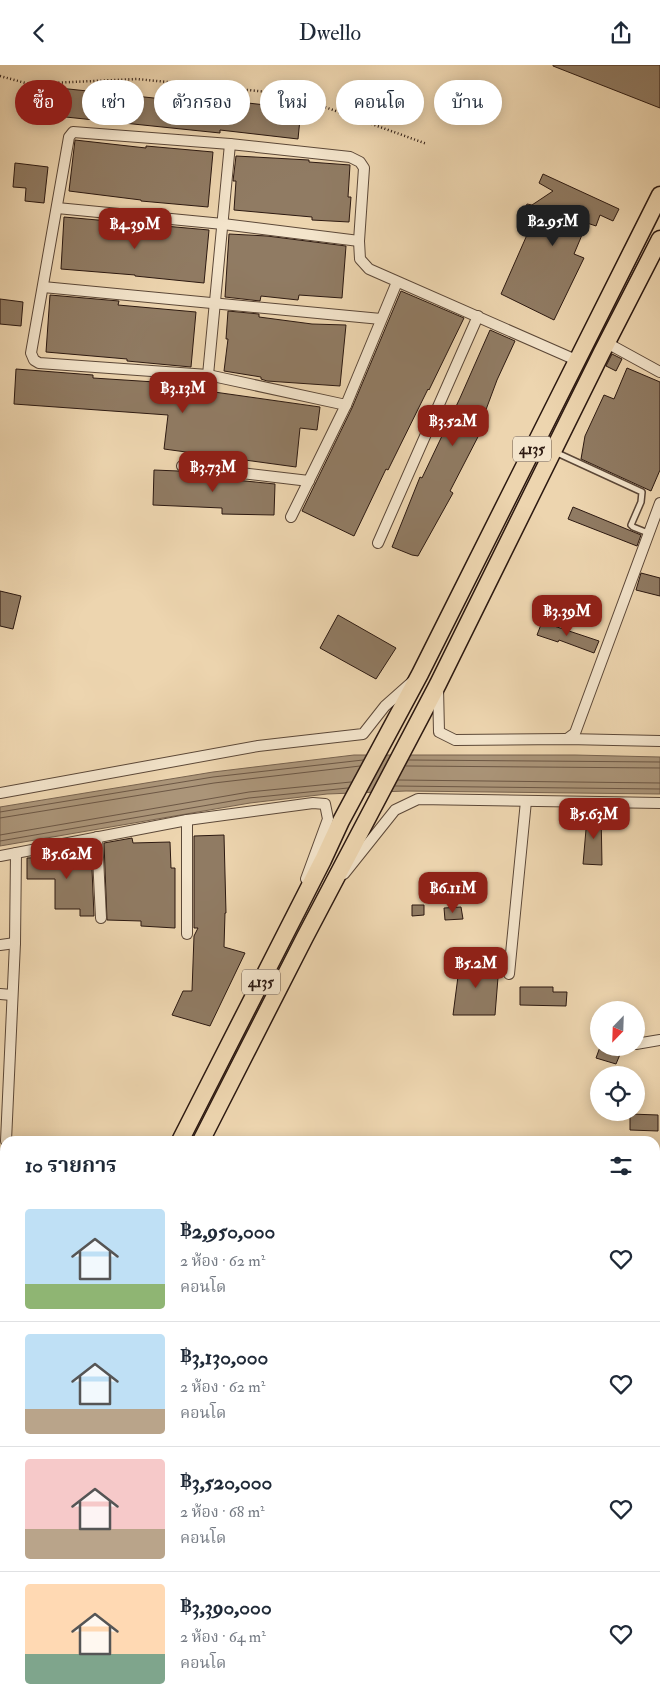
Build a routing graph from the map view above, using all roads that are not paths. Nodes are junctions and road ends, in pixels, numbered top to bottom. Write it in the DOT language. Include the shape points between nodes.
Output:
graph roads {
  1 [pos="230,144"];
  2 [pos="660,195"];
  3 [pos="57,207"];
  4 [pos="223,224"];
  5 [pos="660,239"];
  6 [pos="359,241"];
  7 [pos="397,282"];
  8 [pos="43,287"];
  9 [pos="214,303"];
  10 [pos="478,316"];
  11 [pos="381,319"];
  12 [pos="607,343"];
  13 [pos="576,360"];
  14 [pos="660,372"];
  15 [pos="208,375"];
  16 [pos="346,405"];
  17 [pos="554,451"];
  18 [pos="182,466"];
  19 [pos="309,481"];
  20 [pos="660,503"];
  21 [pos="291,517"];
  22 [pos="648,533"];
  23 [pos="378,543"];
  24 [pos="420,674"];
  25 [pos="438,684"];
  26 [pos="566,739"];
  27 [pos="660,741"];
  28 [pos="0,793"];
  29 [pos="526,801"];
  30 [pos="660,803"];
  31 [pos="187,820"];
  32 [pos="97,837"];
  33 [pos="16,853"];
  34 [pos="0,856"];
  35 [pos="326,897"];
  36 [pos="101,918"];
  37 [pos="288,929"];
  38 [pos="187,934"];
  39 [pos="14,943"];
  40 [pos="0,945"];
  41 [pos="509,973"];
  42 [pos="0,995"];
  43 [pos="12,995"];
  44 [pos="660,1040"];
  45 [pos="645,1042"];
  46 [pos="4,1073"];
  47 [pos="6,1136"];
  48 [pos="183,1136"];
  49 [pos="204,1136"];
  1 -- 3 [label="street" via="73,132 68,137"];
  1 -- 4 [label="street"];
  1 -- 6 [label="street" via="350,157 360,162 364,168"];
  2 -- 13 [label="main road, 4135"];
  3 -- 4 [label="street"];
  3 -- 8 [label="street"];
  4 -- 6 [label="street"];
  4 -- 9 [label="street"];
  5 -- 12 [label="main road, 4135"];
  6 -- 7 [label="street" via="360,259 369,269"];
  7 -- 10 [label="street"];
  7 -- 11 [label="street"];
  8 -- 9 [label="street"];
  8 -- 15 [label="street" via="32,353 39,363"];
  9 -- 11 [label="street"];
  9 -- 15 [label="street"];
  10 -- 13 [label="street"];
  10 -- 23 [label="street"];
  11 -- 16 [label="street"];
  12 -- 14 [label="street"];
  12 -- 17 [label="main road, 4135"];
  13 -- 24 [label="main road, 4135"];
  15 -- 16 [label="street"];
  16 -- 19 [label="street"];
  17 -- 22 [label="lane" via="642,492 632,525"];
  17 -- 25 [label="main road, 4135"];
  18 -- 19 [label="street"];
  19 -- 21 [label="street"];
  20 -- 22 [label="street"];
  22 -- 26 [label="street" via="575,733"];
  24 -- 28 [label="street" via="385,706 363,734 258,746"];
  24 -- 37 [label="main road, 4135" via="341,821"];
  25 -- 26 [label="street" via="439,732 455,740"];
  25 -- 35 [label="main road, 4135"];
  26 -- 27 [label="street"];
  29 -- 30 [label="street"];
  29 -- 35 [label="street" via="418,799 395,810"];
  29 -- 41 [label="street"];
  31 -- 32 [label="street"];
  31 -- 37 [label="street" via="325,804 328,819"];
  31 -- 38 [label="street"];
  32 -- 33 [label="street"];
  32 -- 36 [label="street"];
  33 -- 34 [label="street"];
  33 -- 39 [label="street"];
  35 -- 49 [label="main road, 4135"];
  37 -- 48 [label="main road, 4135"];
  39 -- 40 [label="street"];
  39 -- 43 [label="street"];
  42 -- 43 [label="street"];
  43 -- 46 [label="street"];
  44 -- 45 [label="street"];
  46 -- 47 [label="street"];
}
